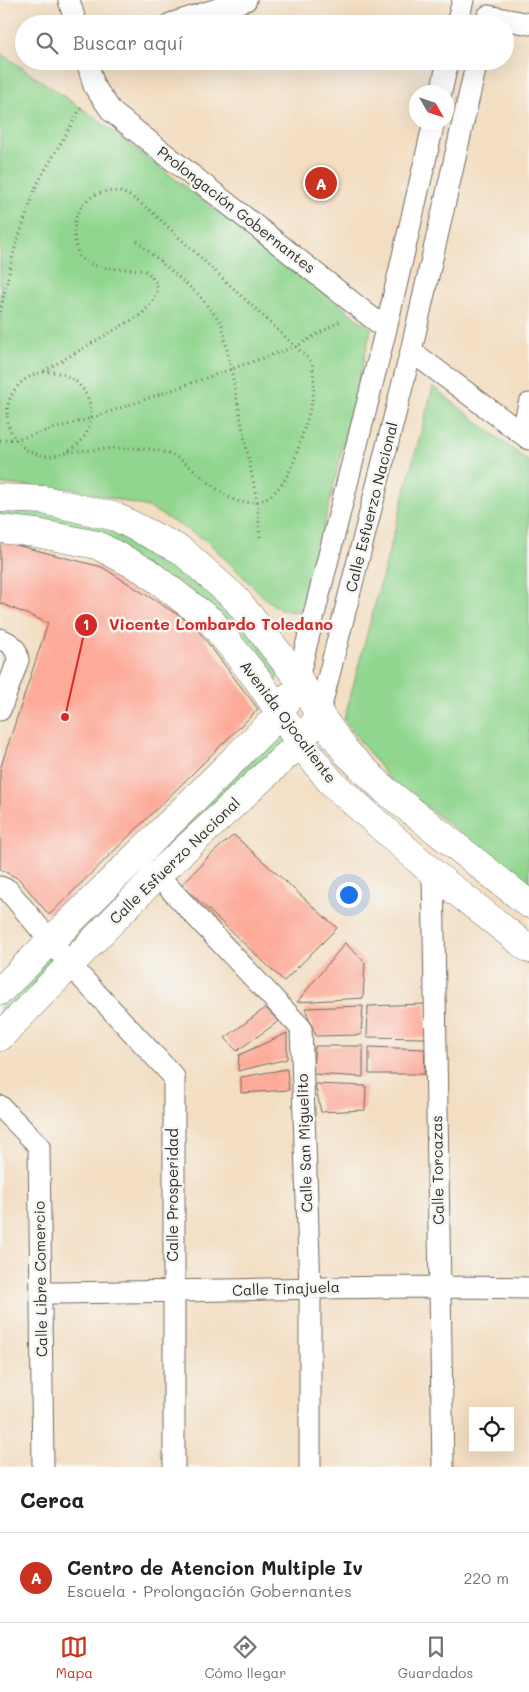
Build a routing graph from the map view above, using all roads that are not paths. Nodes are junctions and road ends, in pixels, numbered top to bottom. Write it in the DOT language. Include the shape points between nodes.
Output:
graph roads {
  1 [pos="69,0"];
  2 [pos="246,0"];
  3 [pos="73,15"];
  4 [pos="198,15"];
  5 [pos="514,20"];
  6 [pos="529,24"];
  7 [pos="90,70"];
  8 [pos="446,70"];
  9 [pos="476,70"];
  10 [pos="443,85"];
  11 [pos="432,130"];
  12 [pos="386,329"];
  13 [pos="411,351"];
  14 [pos="529,404"];
  15 [pos="525,436"];
  16 [pos="0,498"];
  17 [pos="0,530"];
  18 [pos="0,639"];
  19 [pos="298,678"];
  20 [pos="0,710"];
  21 [pos="281,713"];
  22 [pos="319,714"];
  23 [pos="300,742"];
  24 [pos="433,873"];
  25 [pos="157,876"];
  26 [pos="0,888"];
  27 [pos="529,904"];
  28 [pos="50,940"];
  29 [pos="529,949"];
  30 [pos="70,964"];
  31 [pos="0,991"];
  32 [pos="0,1037"];
  33 [pos="0,1106"];
  34 [pos="440,1286"];
  35 [pos="310,1288"];
  36 [pos="529,1288"];
  37 [pos="173,1292"];
  38 [pos="42,1293"];
  39 [pos="43,1467"];
  40 [pos="174,1467"];
  41 [pos="310,1467"];
  42 [pos="443,1467"];
  1 -- 3 [label="street"];
  2 -- 4 [label="street"];
  5 -- 6 [label="street"];
  7 -- 12 [label="street, Prolongación Gobernantes" via="94,86 112,112"];
  8 -- 10 [label="street"];
  9 -- 13 [label="street, Calle Esfuerzo Nacional"];
  11 -- 12 [label="street, Calle Esfuerzo Nacional"];
  12 -- 19 [label="street, Calle Esfuerzo Nacional"];
  13 -- 15 [label="street"];
  13 -- 22 [label="street, Calle Esfuerzo Nacional"];
  14 -- 15 [label="street"];
  16 -- 19 [label="main road, Avenida Ojocaliente" via="44,500 116,517 182,550 236,599"];
  17 -- 21 [label="main road, Avenida Ojocaliente" via="36,533 97,545 146,571 211,621"];
  18 -- 20 [label="street" via="18,652 18,660"];
  19 -- 21 [label="main road, Calle Esfuerzo Nacional"];
  19 -- 22 [label="main road, Avenida Ojocaliente"];
  21 -- 23 [label="main road, Avenida Ojocaliente"];
  21 -- 28 [label="main road, Calle Esfuerzo Nacional"];
  22 -- 23 [label="main road, Calle Esfuerzo Nacional"];
  22 -- 27 [label="main road, Avenida Ojocaliente" via="347,753 385,790"];
  23 -- 24 [label="main road, Avenida Ojocaliente" via="331,782"];
  23 -- 25 [label="main road, Calle Esfuerzo Nacional"];
  24 -- 29 [label="main road, Avenida Ojocaliente"];
  24 -- 34 [label="street, Calle Torcazas"];
  25 -- 30 [label="main road, Calle Esfuerzo Nacional"];
  25 -- 35 [label="street, Calle San Miguelito" via="302,1028"];
  26 -- 28 [label="street, Calle Prosperidad" via="8,890"];
  28 -- 30 [label="street, Calle Prosperidad"];
  28 -- 31 [label="main road, Calle Esfuerzo Nacional"];
  30 -- 32 [label="main road, Calle Esfuerzo Nacional"];
  30 -- 37 [label="street, Calle Prosperidad" via="174,1077"];
  33 -- 38 [label="street, Calle Libre Comercio" via="39,1146"];
  34 -- 35 [label="street, Calle Tinajuela"];
  34 -- 36 [label="street, Calle Tinajuela"];
  34 -- 42 [label="street, Calle Torcazas"];
  35 -- 37 [label="street, Calle Tinajuela"];
  35 -- 41 [label="street, Calle San Miguelito"];
  37 -- 38 [label="street, Calle Tinajuela"];
  37 -- 40 [label="street, Calle Prosperidad"];
  38 -- 39 [label="street, Calle Libre Comercio"];
}
